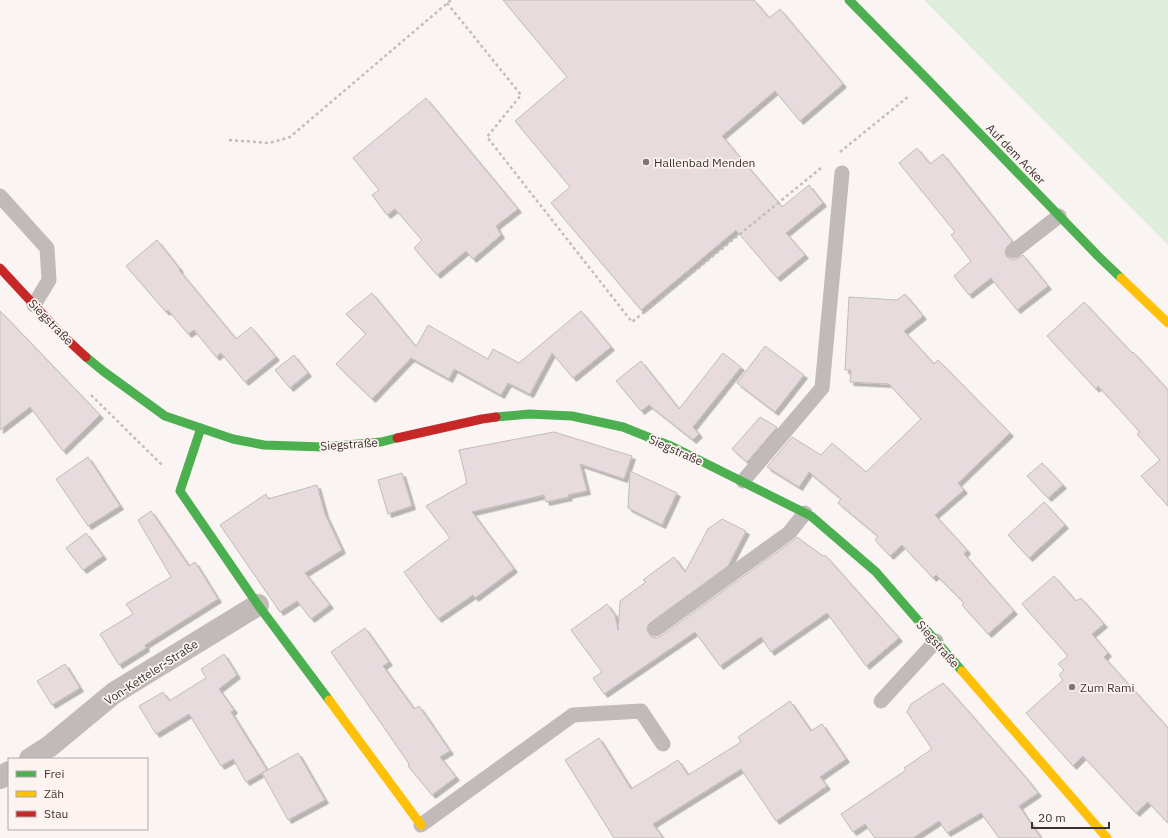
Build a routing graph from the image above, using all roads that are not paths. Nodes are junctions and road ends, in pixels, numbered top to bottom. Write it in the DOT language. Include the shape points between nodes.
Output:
graph roads {
  1 [pos="849,0"];
  2 [pos="842,173"];
  3 [pos="0,196"];
  4 [pos="1059,216"];
  5 [pos="1014,251"];
  6 [pos="0,268"];
  7 [pos="34,305"];
  8 [pos="1168,323"];
  9 [pos="201,428"];
  10 [pos="743,481"];
  11 [pos="805,513"];
  12 [pos="258,605"];
  13 [pos="656,628"];
  14 [pos="936,641"];
  15 [pos="881,701"];
  16 [pos="663,744"];
  17 [pos="32,758"];
  18 [pos="421,825"];
  19 [pos="1106,838"];
  1 -- 4 [label="main road, Auf dem Acker"];
  2 -- 10 [label="lane" via="822,388"];
  3 -- 7 [label="lane" via="47,248 49,280"];
  4 -- 5 [label="lane"];
  4 -- 8 [label="main road, Auf dem Acker"];
  6 -- 7 [label="main road, Siegstraße"];
  7 -- 9 [label="main road, Siegstraße" via="61,334 103,371 165,416"];
  9 -- 10 [label="main road, Siegstraße" via="233,439 264,445 323,447 381,442 482,419 529,414 572,416 623,427 673,447"];
  9 -- 12 [label="main road" via="180,491"];
  10 -- 11 [label="main road, Siegstraße"];
  11 -- 13 [label="lane" via="789,533"];
  11 -- 14 [label="main road, Siegstraße" via="876,572"];
  12 -- 17 [label="street, Von-Ketteler-Straße" via="114,693 50,746"];
  12 -- 18 [label="main road"];
  14 -- 15 [label="lane"];
  14 -- 19 [label="main road, Siegstraße"];
  16 -- 18 [label="lane" via="640,711 573,715"];
}
